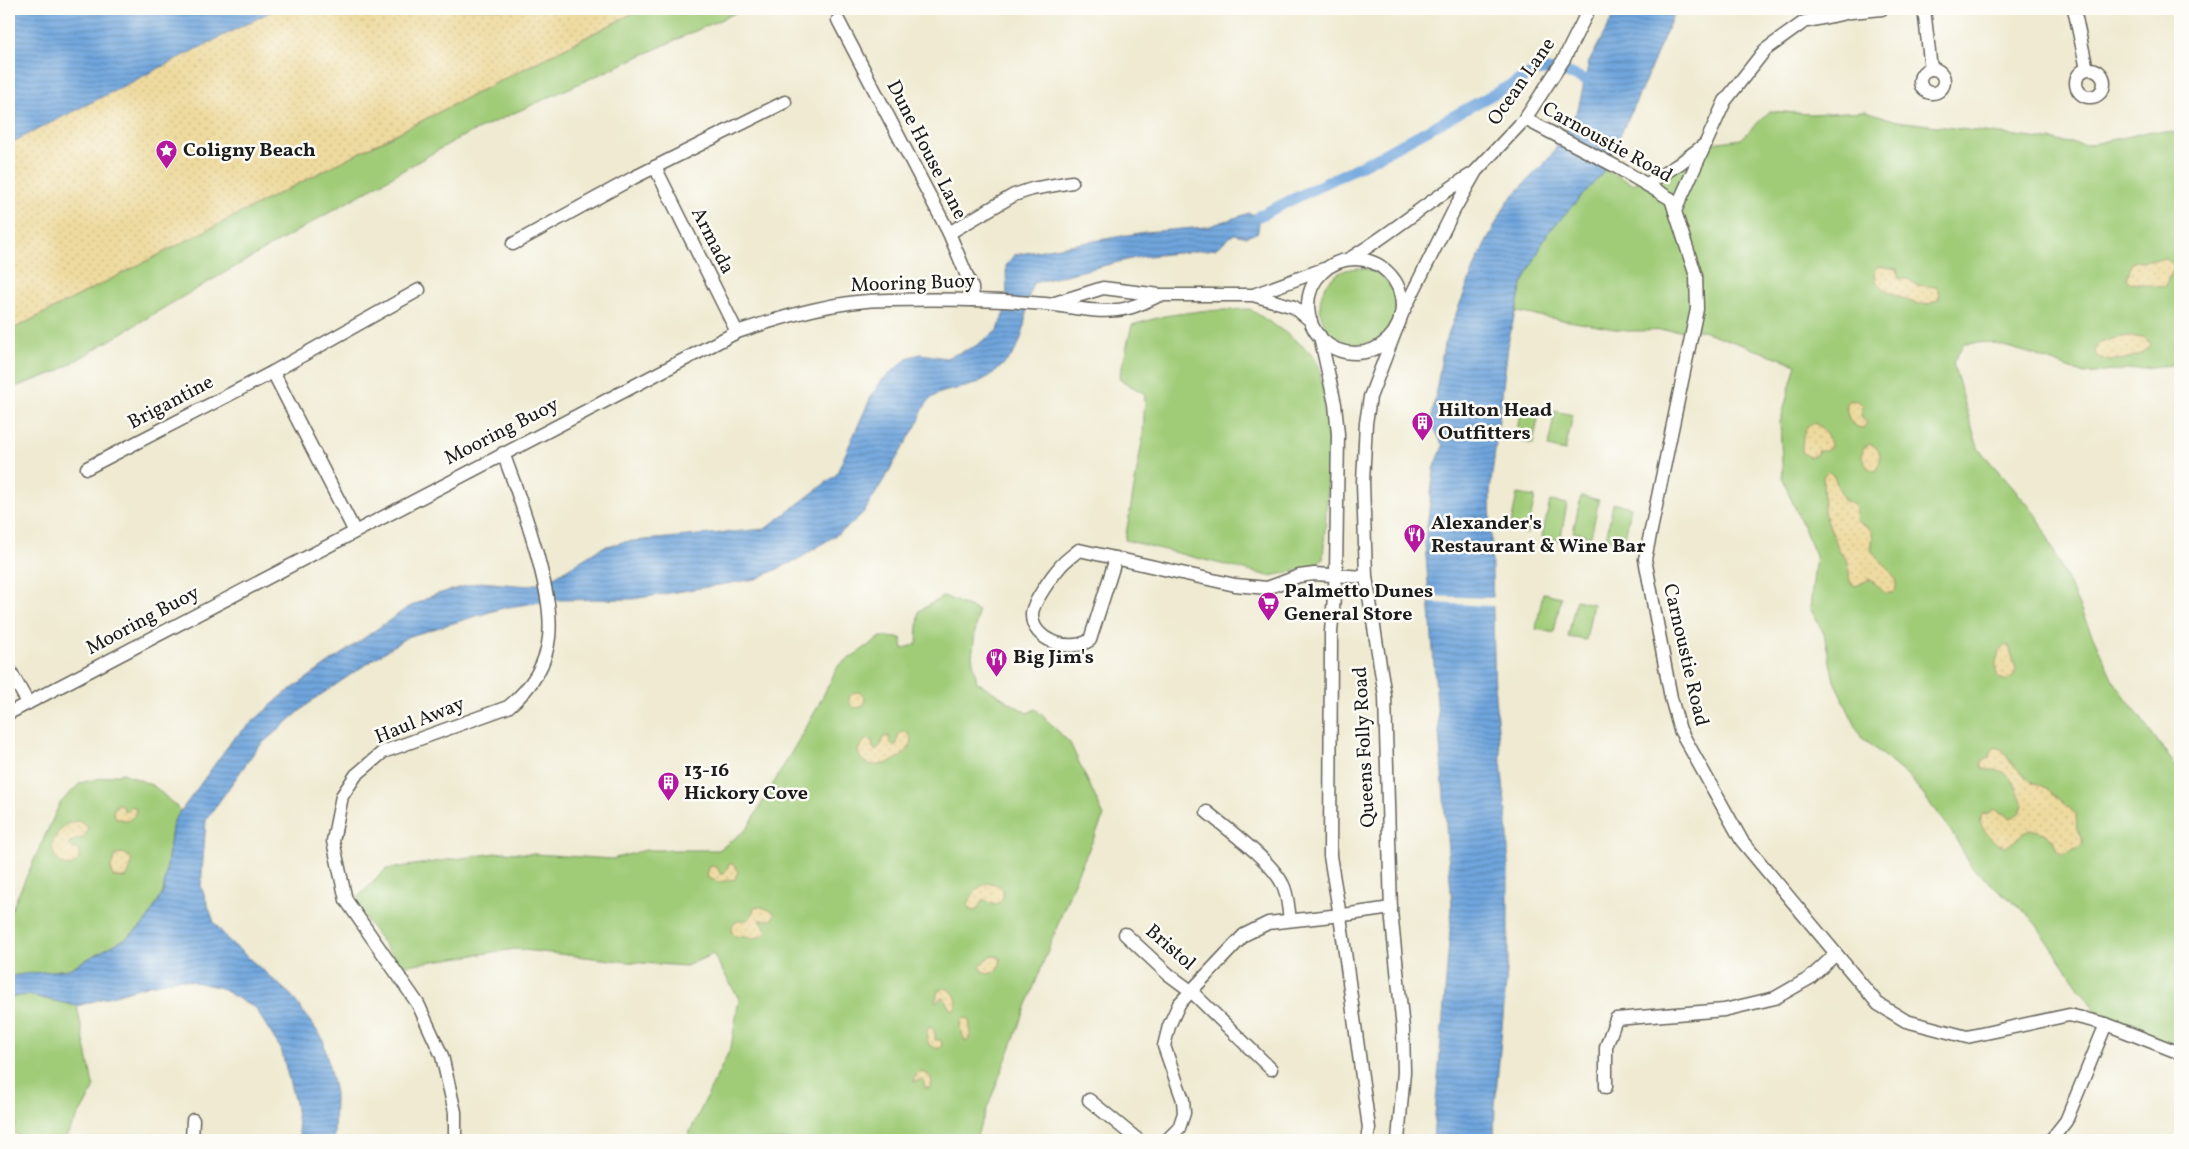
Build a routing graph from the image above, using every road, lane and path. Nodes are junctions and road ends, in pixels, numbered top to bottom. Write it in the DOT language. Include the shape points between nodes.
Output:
graph roads {
  1 [pos="1589,9"];
  2 [pos="1882,9"];
  3 [pos="1924,9"];
  4 [pos="2074,9"];
  5 [pos="838,20"];
  6 [pos="1931,69"];
  7 [pos="2087,69"];
  8 [pos="784,102"];
  9 [pos="1525,119"];
  10 [pos="1706,143"];
  11 [pos="655,167"];
  12 [pos="1476,171"];
  13 [pos="1072,182"];
  14 [pos="1647,184"];
  15 [pos="1675,211"];
  16 [pos="949,233"];
  17 [pos="512,244"];
  18 [pos="1348,260"];
  19 [pos="1332,265"];
  20 [pos="419,290"];
  21 [pos="1160,295"];
  22 [pos="1253,295"];
  23 [pos="973,300"];
  24 [pos="1045,304"];
  25 [pos="1311,321"];
  26 [pos="1399,323"];
  27 [pos="737,332"];
  28 [pos="1320,336"];
  29 [pos="273,372"];
  30 [pos="503,453"];
  31 [pos="87,468"];
  32 [pos="354,530"];
  33 [pos="1116,558"];
  34 [pos="1336,574"];
  35 [pos="1366,577"];
  36 [pos="9,670"];
  37 [pos="28,703"];
  38 [pos="9,712"];
  39 [pos="1207,812"];
  40 [pos="1391,908"];
  41 [pos="1340,916"];
  42 [pos="1290,919"];
  43 [pos="1125,934"];
  44 [pos="1836,954"];
  45 [pos="1191,990"];
  46 [pos="2106,1024"];
  47 [pos="2180,1053"];
  48 [pos="1270,1069"];
  49 [pos="1606,1087"];
  50 [pos="1089,1100"];
  51 [pos="193,1120"];
  52 [pos="192,1140"];
  53 [pos="455,1140"];
  54 [pos="1138,1140"];
  55 [pos="1167,1140"];
  56 [pos="1367,1140"];
  57 [pos="1398,1140"];
  58 [pos="2051,1140"];
  1 -- 9 [label="street, Ocean Lane" via="1564,59"];
  2 -- 10 [label="street" via="1804,22 1765,50 1725,101"];
  3 -- 6 [label="street"];
  4 -- 7 [label="street"];
  5 -- 16 [label="street, Dune House Lane"];
  8 -- 11 [label="street"];
  9 -- 12 [label="street, Ocean Lane"];
  9 -- 14 [label="street, Carnoustie Road"];
  10 -- 14 [label="street"];
  10 -- 15 [label="street"];
  11 -- 17 [label="street"];
  11 -- 27 [label="street, Armada"];
  12 -- 18 [label="street, Ocean Lane"];
  12 -- 26 [label="street, Ocean Lane"];
  13 -- 16 [label="street" via="1014,195"];
  14 -- 15 [label="street, Carnoustie Road" via="1670,199"];
  15 -- 44 [label="street, Carnoustie Road" via="1696,276 1697,310 1645,559 1671,698 1680,730 1742,841"];
  16 -- 23 [label="street, Dune House Lane" via="972,288"];
  18 -- 19 [label="street"];
  18 -- 26 [label="street" via="1371,262 1390,276 1401,296"];
  19 -- 22 [label="street, Mooring Buoy"];
  19 -- 25 [label="street" via="1315,281 1310,292"];
  20 -- 29 [label="street, Brigantine"];
  21 -- 22 [label="street, Mooring Buoy"];
  21 -- 24 [label="street, Mooring Buoy" via="1103,288"];
  21 -- 24 [label="street, Mooring Buoy" via="1118,310"];
  22 -- 25 [label="street, Mooring Buoy" via="1294,307"];
  23 -- 24 [label="street, Mooring Buoy"];
  23 -- 27 [label="street, Mooring Buoy" via="886,300 823,308"];
  25 -- 28 [label="street"];
  26 -- 28 [label="street" via="1386,341 1361,352 1334,348"];
  26 -- 35 [label="street, Queens Folly Road" via="1374,384 1366,423 1362,482"];
  27 -- 30 [label="street, Mooring Buoy"];
  28 -- 34 [label="street, Queens Folly Road" via="1337,418"];
  29 -- 31 [label="street, Brigantine"];
  29 -- 32 [label="street"];
  30 -- 32 [label="street, Mooring Buoy"];
  30 -- 53 [label="street, Haul Away" via="524,507 550,608 551,626 546,655 536,678 508,707 383,752 356,775 342,796 333,841 346,900 418,1004 442,1056 455,1112"];
  32 -- 37 [label="street, Mooring Buoy"];
  33 -- 33 [label="street" via="1079,550 1059,567 1031,612 1033,625 1039,633 1068,646 1082,646 1090,640"];
  33 -- 34 [label="street" via="1236,585 1267,588 1299,576"];
  34 -- 35 [label="street"];
  34 -- 41 [label="street, Queens Folly Road" via="1331,632 1330,856"];
  35 -- 40 [label="street, Queens Folly Road" via="1385,696"];
  36 -- 37 [label="street"];
  37 -- 38 [label="street, Mooring Buoy"];
  39 -- 42 [label="street" via="1270,866 1287,896"];
  40 -- 41 [label="street"];
  40 -- 57 [label="street, Queens Folly Road" via="1403,1029 1404,1072"];
  41 -- 42 [label="street"];
  41 -- 56 [label="street, Queens Folly Road" via="1369,1128"];
  42 -- 45 [label="street" via="1268,923 1244,935"];
  43 -- 45 [label="street, Bristol" via="1168,974"];
  44 -- 46 [label="street, Carnoustie Road" via="1878,1004 1906,1021 1967,1037 2069,1015"];
  44 -- 49 [label="street" via="1810,978 1775,998 1724,1010 1616,1019 1606,1047"];
  45 -- 48 [label="street, Bristol"];
  45 -- 55 [label="street" via="1179,1004 1164,1046 1183,1100 1184,1113 1179,1128"];
  46 -- 47 [label="street, Carnoustie Road"];
  46 -- 58 [label="street" via="2066,1121"];
  50 -- 54 [label="street"];
  51 -- 52 [label="street"];
}
